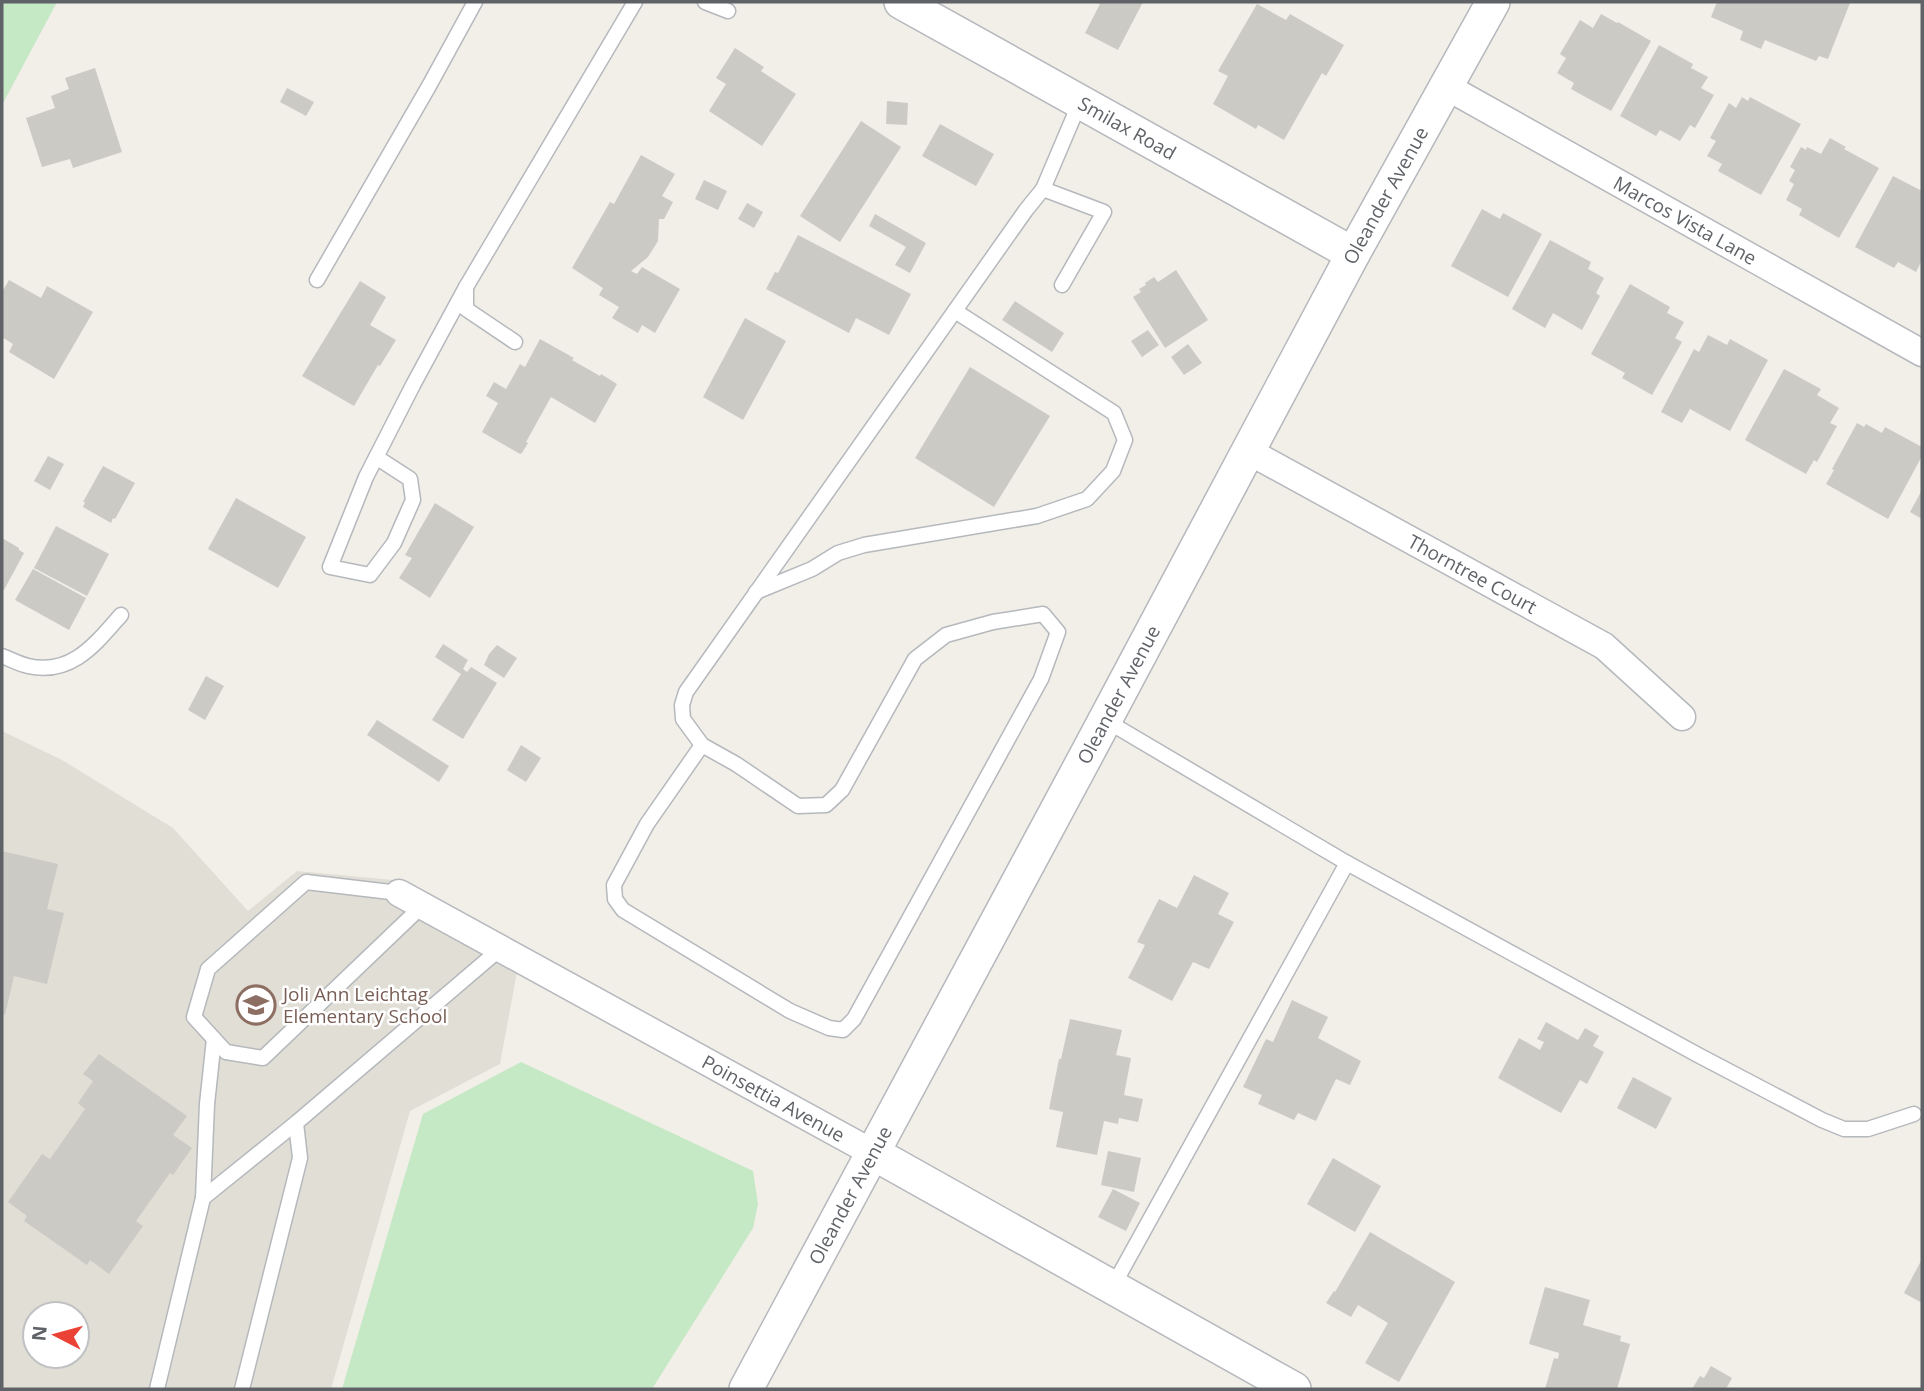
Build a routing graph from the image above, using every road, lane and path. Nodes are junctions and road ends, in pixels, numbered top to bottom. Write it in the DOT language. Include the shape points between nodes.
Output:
graph roads {
  1 [pos="475,2"];
  2 [pos="635,2"];
  3 [pos="705,2"];
  4 [pos="901,2"];
  5 [pos="1493,2"];
  6 [pos="729,11"];
  7 [pos="1447,87"];
  8 [pos="1080,102"];
  9 [pos="1043,189"];
  10 [pos="1353,254"];
  11 [pos="317,280"];
  12 [pos="1062,285"];
  13 [pos="466,287"];
  14 [pos="955,311"];
  15 [pos="515,342"];
  16 [pos="1922,353"];
  17 [pos="1248,451"];
  18 [pos="376,457"];
  19 [pos="755,593"];
  20 [pos="121,615"];
  21 [pos="2,656"];
  22 [pos="1682,718"];
  23 [pos="1105,720"];
  24 [pos="702,745"];
  25 [pos="1347,863"];
  26 [pos="398,893"];
  27 [pos="422,906"];
  28 [pos="500,949"];
  29 [pos="214,1039"];
  30 [pos="1914,1114"];
  31 [pos="296,1123"];
  32 [pos="873,1153"];
  33 [pos="203,1198"];
  34 [pos="1112,1287"];
  35 [pos="157,1389"];
  36 [pos="242,1389"];
  37 [pos="746,1389"];
  38 [pos="1294,1389"];
  1 -- 11 [label="lane"];
  2 -- 13 [label="lane"];
  3 -- 6 [label="lane"];
  4 -- 8 [label="street, Smilax Road"];
  5 -- 7 [label="street, Oleander Avenue"];
  7 -- 10 [label="street, Oleander Avenue"];
  7 -- 16 [label="street, Marcos Vista Lane"];
  8 -- 9 [label="lane"];
  8 -- 10 [label="street, Smilax Road"];
  9 -- 12 [label="lane" via="1104,212"];
  9 -- 14 [label="lane"];
  10 -- 17 [label="street, Oleander Avenue"];
  13 -- 15 [label="lane" via="467,309"];
  13 -- 18 [label="lane"];
  14 -- 19 [label="lane"];
  14 -- 19 [label="lane" via="1114,413 1125,440 1113,471 1087,499 1037,516 864,545"];
  17 -- 22 [label="street, Thorntree Court" via="1604,646"];
  17 -- 23 [label="street, Oleander Avenue"];
  18 -- 18 [label="lane" via="366,477 330,567 370,575 394,543 413,499 410,479"];
  19 -- 24 [label="lane" via="685,692 683,719"];
  20 -- 21 [label="lane" via="79,659 63,665 29,666"];
  23 -- 25 [label="lane"];
  23 -- 32 [label="street, Oleander Avenue"];
  24 -- 24 [label="lane" via="798,806 826,805 842,790 915,659 946,635 1043,614 1058,632 1041,679 844,1030 790,1011 623,910 615,899 614,885 647,824"];
  25 -- 30 [label="lane" via="1822,1120 1844,1129 1868,1129"];
  25 -- 34 [label="lane"];
  26 -- 27 [label="street, Poinsettia Avenue"];
  26 -- 29 [label="lane" via="306,882 208,969 194,1017"];
  27 -- 28 [label="street, Poinsettia Avenue"];
  27 -- 29 [label="lane" via="263,1058 226,1052"];
  28 -- 31 [label="lane"];
  28 -- 32 [label="street, Poinsettia Avenue"];
  29 -- 33 [label="lane"];
  31 -- 33 [label="lane"];
  31 -- 36 [label="lane" via="300,1158"];
  32 -- 34 [label="street, Poinsettia Avenue"];
  32 -- 37 [label="street, Oleander Avenue"];
  33 -- 35 [label="lane"];
  34 -- 38 [label="street, Poinsettia Avenue"];
}
